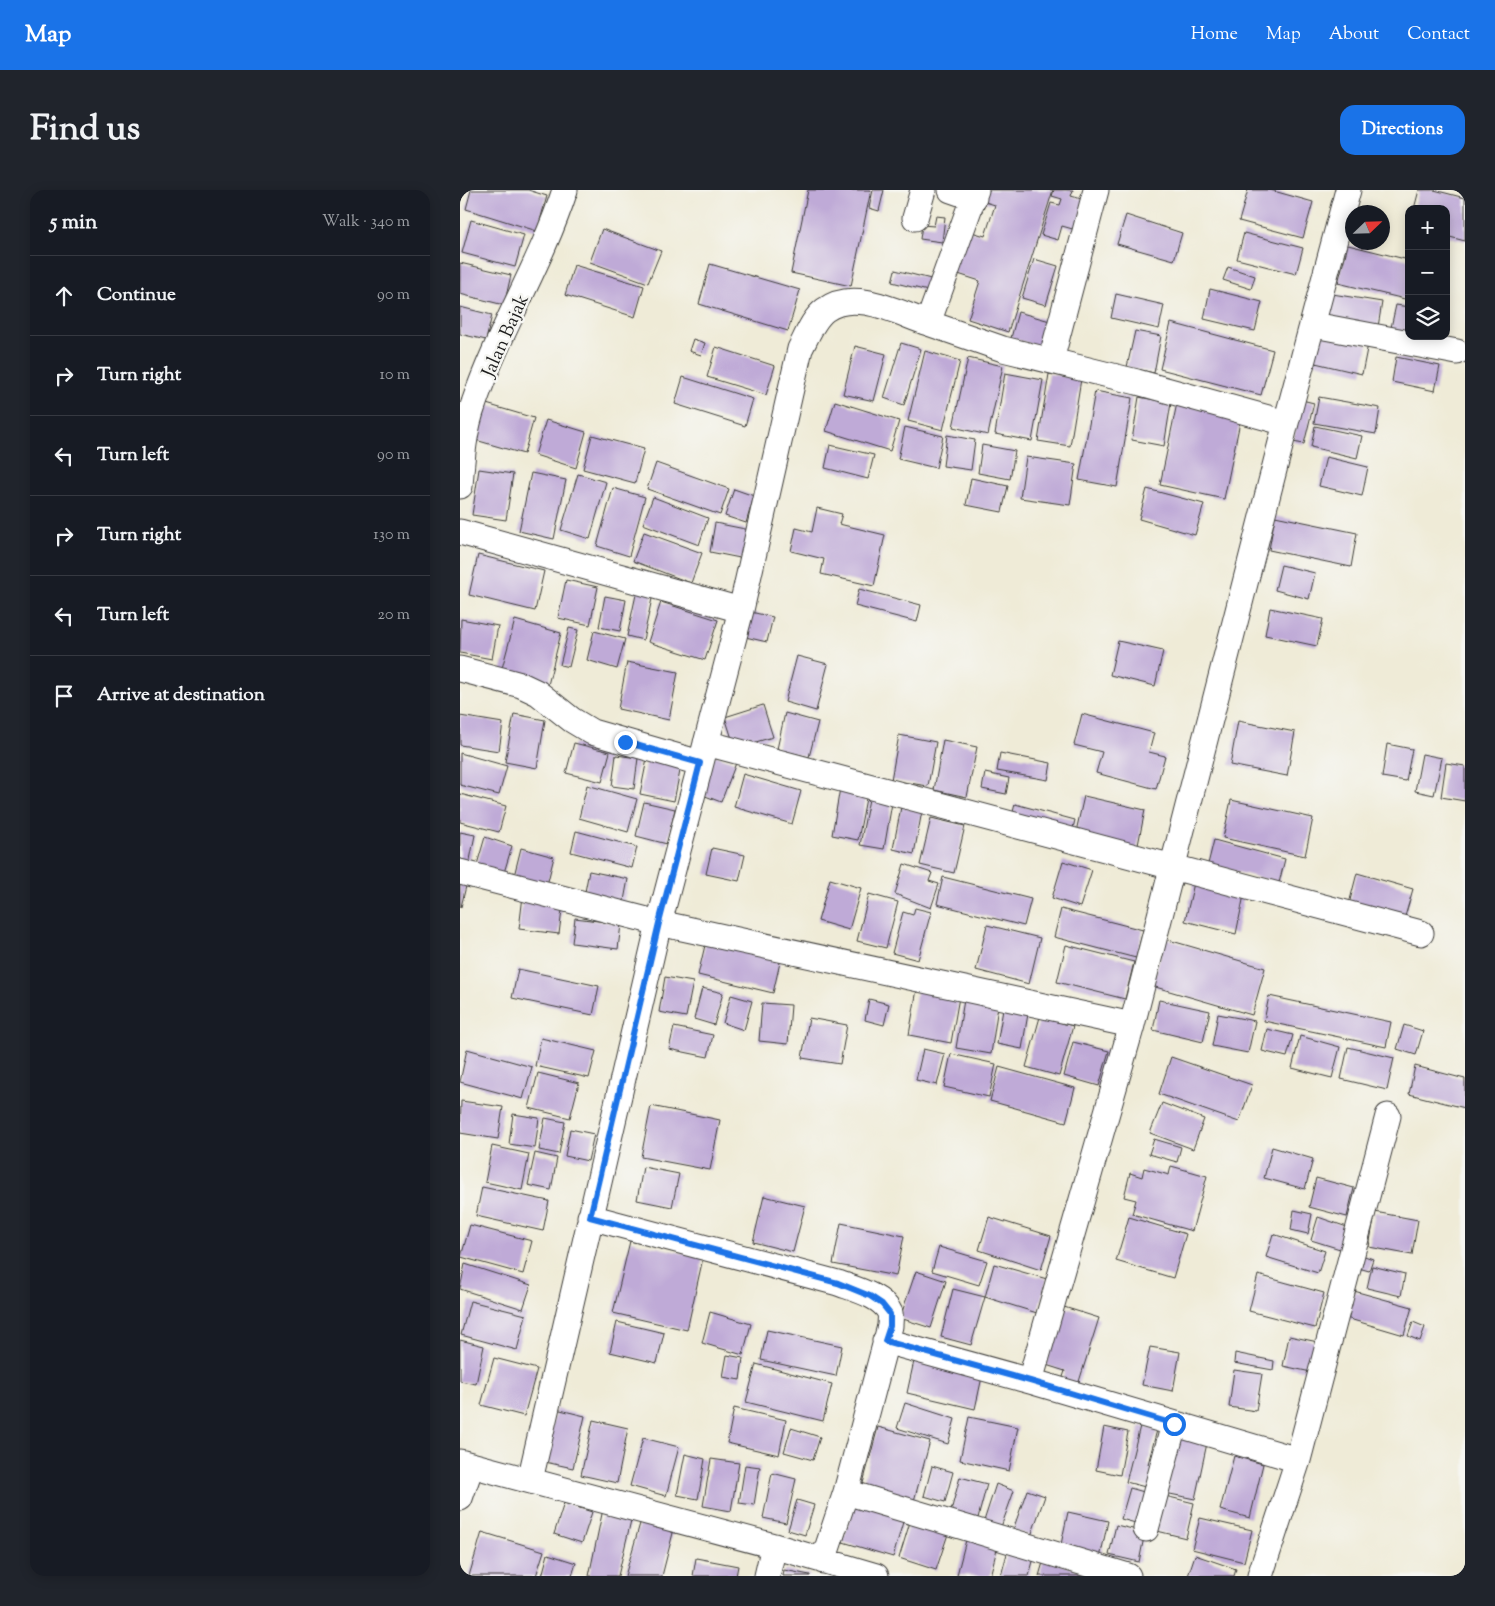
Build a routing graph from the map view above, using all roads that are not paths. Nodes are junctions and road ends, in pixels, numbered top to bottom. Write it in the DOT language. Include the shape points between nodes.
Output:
graph roads {
  1 [pos="565,190"];
  2 [pos="923,190"];
  3 [pos="1096,190"];
  4 [pos="1348,190"];
  5 [pos="967,193"];
  6 [pos="915,218"];
  7 [pos="928,323"];
  8 [pos="1314,324"];
  9 [pos="1457,352"];
  10 [pos="1051,360"];
  11 [pos="1286,423"];
  12 [pos="460,486"];
  13 [pos="460,532"];
  14 [pos="741,610"];
  15 [pos="460,669"];
  16 [pos="703,753"];
  17 [pos="1171,868"];
  18 [pos="460,872"];
  19 [pos="659,923"];
  20 [pos="1421,933"];
  21 [pos="1132,1025"];
  22 [pos="1388,1116"];
  23 [pos="590,1217"];
  24 [pos="885,1341"];
  25 [pos="1030,1381"];
  26 [pos="1174,1424"];
  27 [pos="1298,1460"];
  28 [pos="465,1464"];
  29 [pos="530,1480"];
  30 [pos="846,1492"];
  31 [pos="460,1498"];
  32 [pos="1146,1529"];
  33 [pos="774,1546"];
  34 [pos="823,1561"];
  35 [pos="768,1576"];
  36 [pos="876,1576"];
  37 [pos="1128,1576"];
  38 [pos="1260,1576"];
  1 -- 12 [label="street, Jalan Bajak" via="553,228 473,404 464,443"];
  2 -- 6 [label="street"];
  3 -- 10 [label="street"];
  4 -- 8 [label="street"];
  5 -- 7 [label="street"];
  7 -- 10 [label="street" via="1003,349"];
  7 -- 14 [label="street" via="862,301 844,300 825,310 814,323 800,349"];
  8 -- 9 [label="street"];
  8 -- 11 [label="street"];
  10 -- 11 [label="street"];
  11 -- 17 [label="street"];
  13 -- 14 [label="street"];
  14 -- 16 [label="street"];
  15 -- 16 [label="street" via="529,689 592,732"];
  16 -- 17 [label="street"];
  16 -- 19 [label="street"];
  17 -- 20 [label="street"];
  17 -- 21 [label="street"];
  18 -- 19 [label="street"];
  19 -- 21 [label="street"];
  19 -- 23 [label="street"];
  21 -- 25 [label="street"];
  22 -- 27 [label="street"];
  23 -- 24 [label="street" via="838,1283 870,1296 890,1314"];
  23 -- 29 [label="street"];
  24 -- 25 [label="street"];
  24 -- 30 [label="street"];
  25 -- 26 [label="street"];
  26 -- 27 [label="street"];
  26 -- 32 [label="street"];
  27 -- 38 [label="street"];
  28 -- 29 [label="street"];
  28 -- 31 [label="street"];
  29 -- 33 [label="street"];
  30 -- 34 [label="street"];
  30 -- 37 [label="street"];
  33 -- 34 [label="street"];
  33 -- 35 [label="street"];
  34 -- 36 [label="street"];
}
